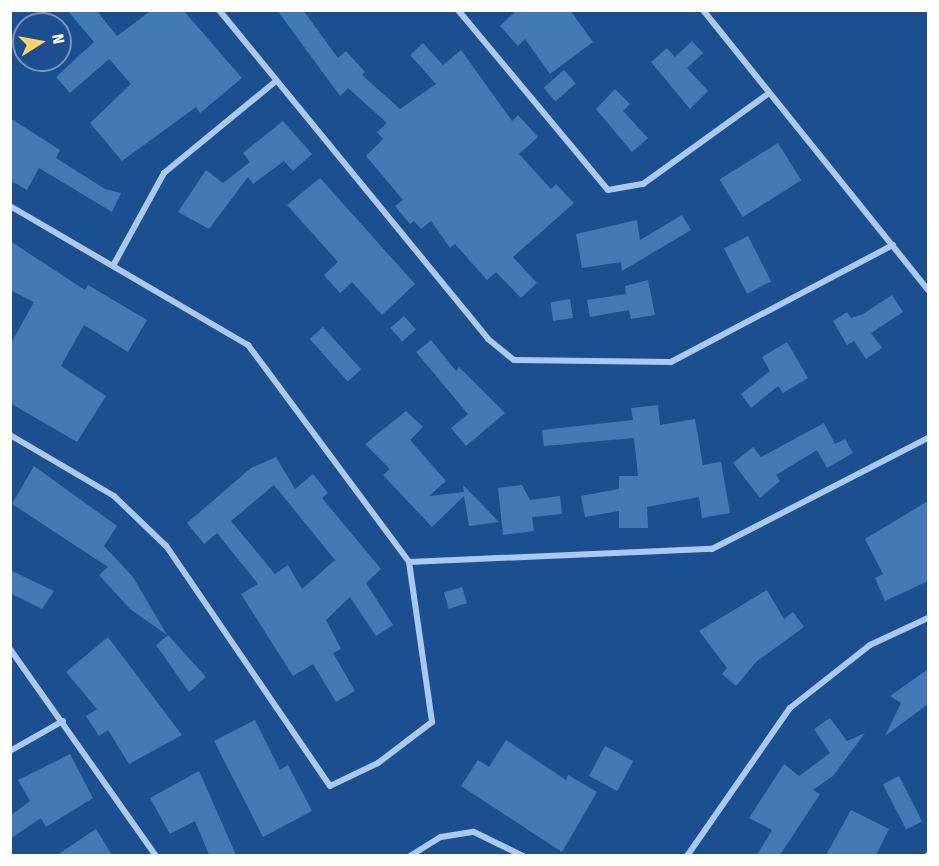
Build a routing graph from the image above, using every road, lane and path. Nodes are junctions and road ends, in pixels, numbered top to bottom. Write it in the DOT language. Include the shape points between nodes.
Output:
graph roads {
  1 [pos="219,10"];
  2 [pos="458,10"];
  3 [pos="702,10"];
  4 [pos="276,81"];
  5 [pos="769,93"];
  6 [pos="10,206"];
  7 [pos="893,245"];
  8 [pos="114,264"];
  9 [pos="928,290"];
  10 [pos="10,435"];
  11 [pos="928,438"];
  12 [pos="409,562"];
  13 [pos="928,618"];
  14 [pos="10,649"];
  15 [pos="63,721"];
  16 [pos="10,752"];
  17 [pos="156,855"];
  18 [pos="410,855"];
  19 [pos="523,855"];
  20 [pos="687,855"];
  1 -- 4 [label="street"];
  2 -- 5 [label="street" via="608,190 643,184"];
  3 -- 5 [label="street"];
  4 -- 7 [label="street" via="488,339 523,364 671,362"];
  4 -- 8 [label="street" via="164,173"];
  5 -- 7 [label="street"];
  6 -- 8 [label="street"];
  7 -- 9 [label="street"];
  8 -- 12 [label="street" via="248,345"];
  10 -- 12 [label="street" via="114,496 165,546 330,786 378,763 432,722"];
  11 -- 12 [label="street" via="712,549"];
  13 -- 20 [label="street" via="870,645 790,708"];
  14 -- 15 [label="street"];
  15 -- 16 [label="street"];
  15 -- 17 [label="street"];
  18 -- 19 [label="street" via="441,837 474,832"];
}
